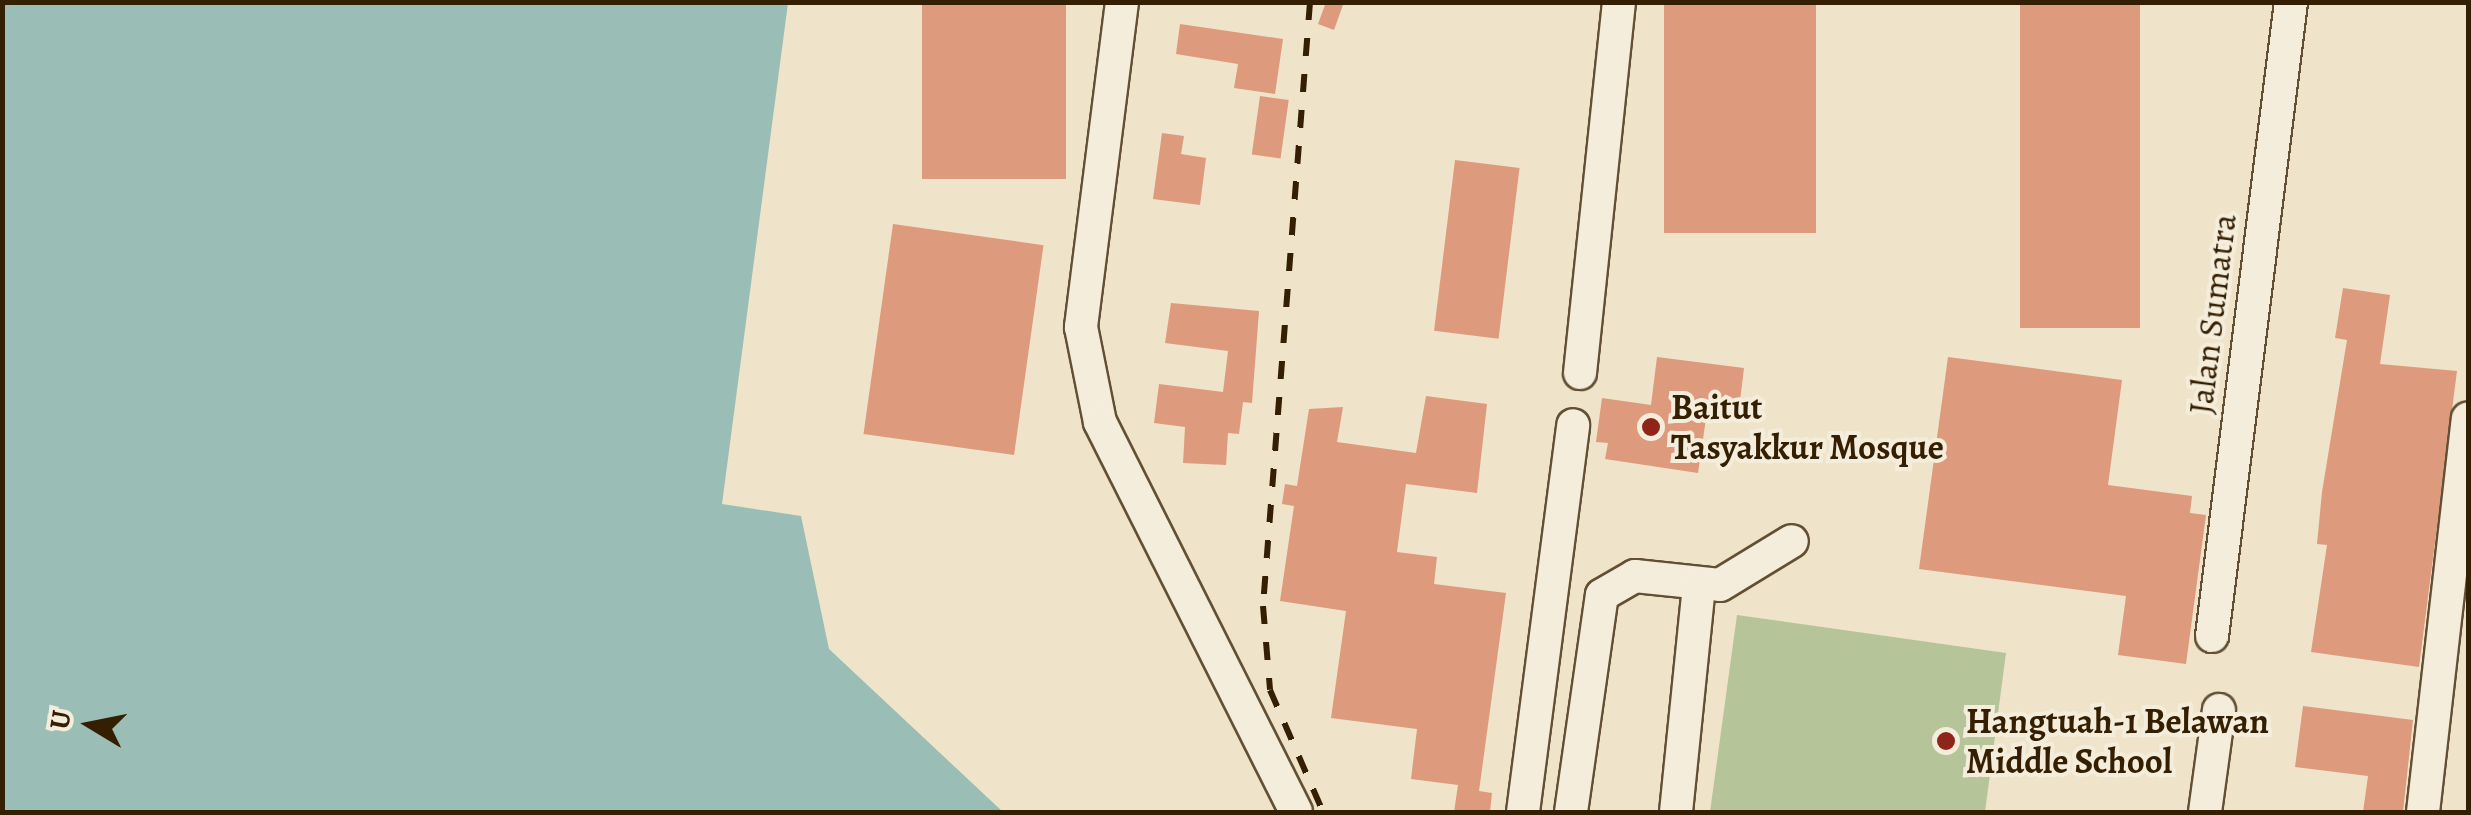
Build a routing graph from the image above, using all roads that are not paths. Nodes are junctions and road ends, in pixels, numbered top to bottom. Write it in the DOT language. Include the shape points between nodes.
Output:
graph roads {
  1 [pos="1122,2"];
  2 [pos="1620,2"];
  3 [pos="2291,2"];
  4 [pos="1580,373"];
  5 [pos="2468,420"];
  6 [pos="1573,425"];
  7 [pos="1792,542"];
  8 [pos="1699,584"];
  9 [pos="1552,588"];
  10 [pos="1602,595"];
  11 [pos="2212,636"];
  12 [pos="2219,710"];
  13 [pos="1296,812"];
  14 [pos="1523,812"];
  15 [pos="1571,812"];
  16 [pos="1676,812"];
  17 [pos="2204,812"];
  18 [pos="2424,812"];
  1 -- 13 [label="lane" via="1081,326 1100,422"];
  2 -- 4 [label="lane"];
  3 -- 11 [label="lane, Jalan Sumatra"];
  5 -- 18 [label="lane"];
  6 -- 9 [label="lane"];
  7 -- 8 [label="lane" via="1720,585"];
  8 -- 10 [label="lane" via="1635,576"];
  8 -- 16 [label="lane"];
  9 -- 10 [label="lane"];
  9 -- 14 [label="lane"];
  10 -- 15 [label="lane"];
  12 -- 17 [label="lane"];
}
